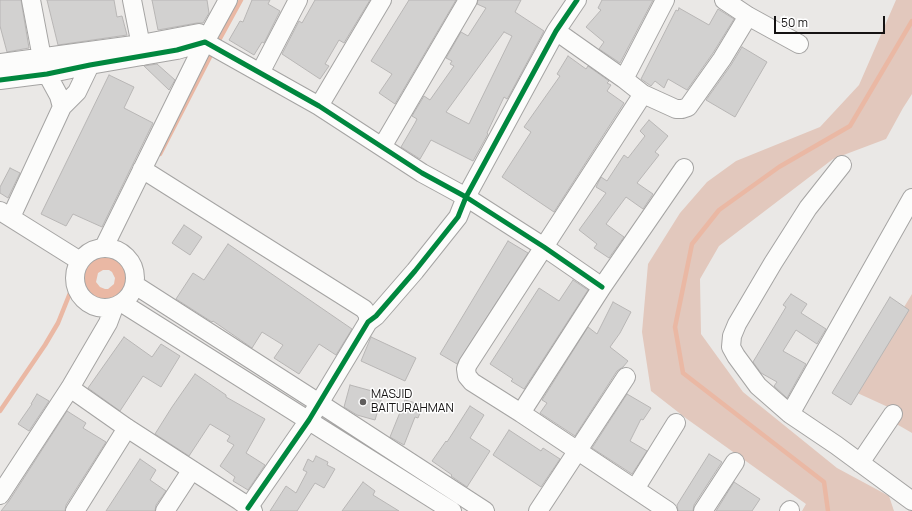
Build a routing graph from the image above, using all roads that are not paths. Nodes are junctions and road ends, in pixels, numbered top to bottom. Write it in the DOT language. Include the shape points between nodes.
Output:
graph roads {
  1 [pos="31,0"];
  2 [pos="132,0"];
  3 [pos="228,0"];
  4 [pos="382,0"];
  5 [pos="468,0"];
  6 [pos="577,0"];
  7 [pos="665,0"];
  8 [pos="724,0"];
  9 [pos="297,1"];
  10 [pos="748,16"];
  11 [pos="556,31"];
  12 [pos="211,41"];
  13 [pos="799,44"];
  14 [pos="142,50"];
  15 [pos="0,64"];
  16 [pos="90,65"];
  17 [pos="45,66"];
  18 [pos="260,73"];
  19 [pos="624,78"];
  20 [pos="0,80"];
  21 [pos="643,94"];
  22 [pos="319,106"];
  23 [pos="62,108"];
  24 [pos="382,147"];
  25 [pos="842,165"];
  26 [pos="684,168"];
  27 [pos="142,169"];
  28 [pos="466,197"];
  29 [pos="912,198"];
  30 [pos="5,214"];
  31 [pos="104,247"];
  32 [pos="544,247"];
  33 [pos="80,261"];
  34 [pos="135,285"];
  35 [pos="602,286"];
  36 [pos="118,305"];
  37 [pos="368,322"];
  38 [pos="210,334"];
  39 [pos="198,351"];
  40 [pos="626,377"];
  41 [pos="70,388"];
  42 [pos="319,403"];
  43 [pos="521,413"];
  44 [pos="790,414"];
  45 [pos="893,414"];
  46 [pos="309,420"];
  47 [pos="676,423"];
  48 [pos="127,428"];
  49 [pos="577,451"];
  50 [pos="735,462"];
  51 [pos="860,463"];
  52 [pos="191,470"];
  53 [pos="635,489"];
  54 [pos="0,495"];
  55 [pos="912,500"];
  56 [pos="243,508"];
  57 [pos="75,511"];
  58 [pos="165,511"];
  59 [pos="452,511"];
  60 [pos="485,511"];
  61 [pos="538,511"];
  62 [pos="668,511"];
  63 [pos="703,511"];
  1 -- 17 [label="street"];
  2 -- 14 [label="street"];
  3 -- 12 [label="street"];
  4 -- 22 [label="street"];
  5 -- 24 [label="street"];
  6 -- 11 [label="street"];
  7 -- 19 [label="street"];
  8 -- 10 [label="street"];
  9 -- 18 [label="street"];
  10 -- 13 [label="street"];
  10 -- 21 [label="street" via="688,107 676,109"];
  11 -- 19 [label="street"];
  11 -- 28 [label="street"];
  12 -- 14 [label="street"];
  12 -- 18 [label="street"];
  12 -- 27 [label="street"];
  14 -- 16 [label="street"];
  14 -- 17 [label="street"];
  15 -- 17 [label="street"];
  16 -- 17 [label="street"];
  16 -- 23 [label="street" via="77,92"];
  17 -- 20 [label="street"];
  17 -- 23 [label="street"];
  18 -- 22 [label="street"];
  19 -- 21 [label="street"];
  21 -- 32 [label="street"];
  22 -- 24 [label="street"];
  23 -- 30 [label="street"];
  24 -- 28 [label="street"];
  25 -- 44 [label="street" via="794,229 732,336 733,351 758,386"];
  26 -- 35 [label="street"];
  27 -- 31 [label="street"];
  27 -- 37 [label="street" via="364,310 368,315"];
  28 -- 32 [label="street"];
  28 -- 37 [label="street" via="458,217 410,277"];
  29 -- 44 [label="street"];
  30 -- 33 [label="street"];
  31 -- 33 [label="street" via="86,254"];
  31 -- 34 [label="street" via="118,250 129,259 135,271"];
  32 -- 35 [label="street"];
  32 -- 43 [label="street" via="466,369 472,382"];
  33 -- 36 [label="street" via="76,269 75,285 84,300 90,305 102,308"];
  34 -- 36 [label="street" via="130,296"];
  34 -- 38 [label="street"];
  35 -- 43 [label="street"];
  36 -- 39 [label="street"];
  36 -- 41 [label="street"];
  37 -- 42 [label="street"];
  38 -- 39 [label="street"];
  38 -- 42 [label="street"];
  39 -- 46 [label="street"];
  40 -- 49 [label="street"];
  41 -- 48 [label="street"];
  41 -- 54 [label="street"];
  42 -- 46 [label="street"];
  42 -- 60 [label="street"];
  43 -- 49 [label="street"];
  44 -- 51 [label="street"];
  45 -- 51 [label="street"];
  46 -- 56 [label="street"];
  46 -- 59 [label="street"];
  47 -- 53 [label="street"];
  48 -- 52 [label="street"];
  48 -- 57 [label="street"];
  49 -- 53 [label="street"];
  49 -- 61 [label="street"];
  50 -- 63 [label="street"];
  51 -- 55 [label="street"];
  52 -- 56 [label="street"];
  52 -- 58 [label="street"];
  53 -- 62 [label="street"];
}
